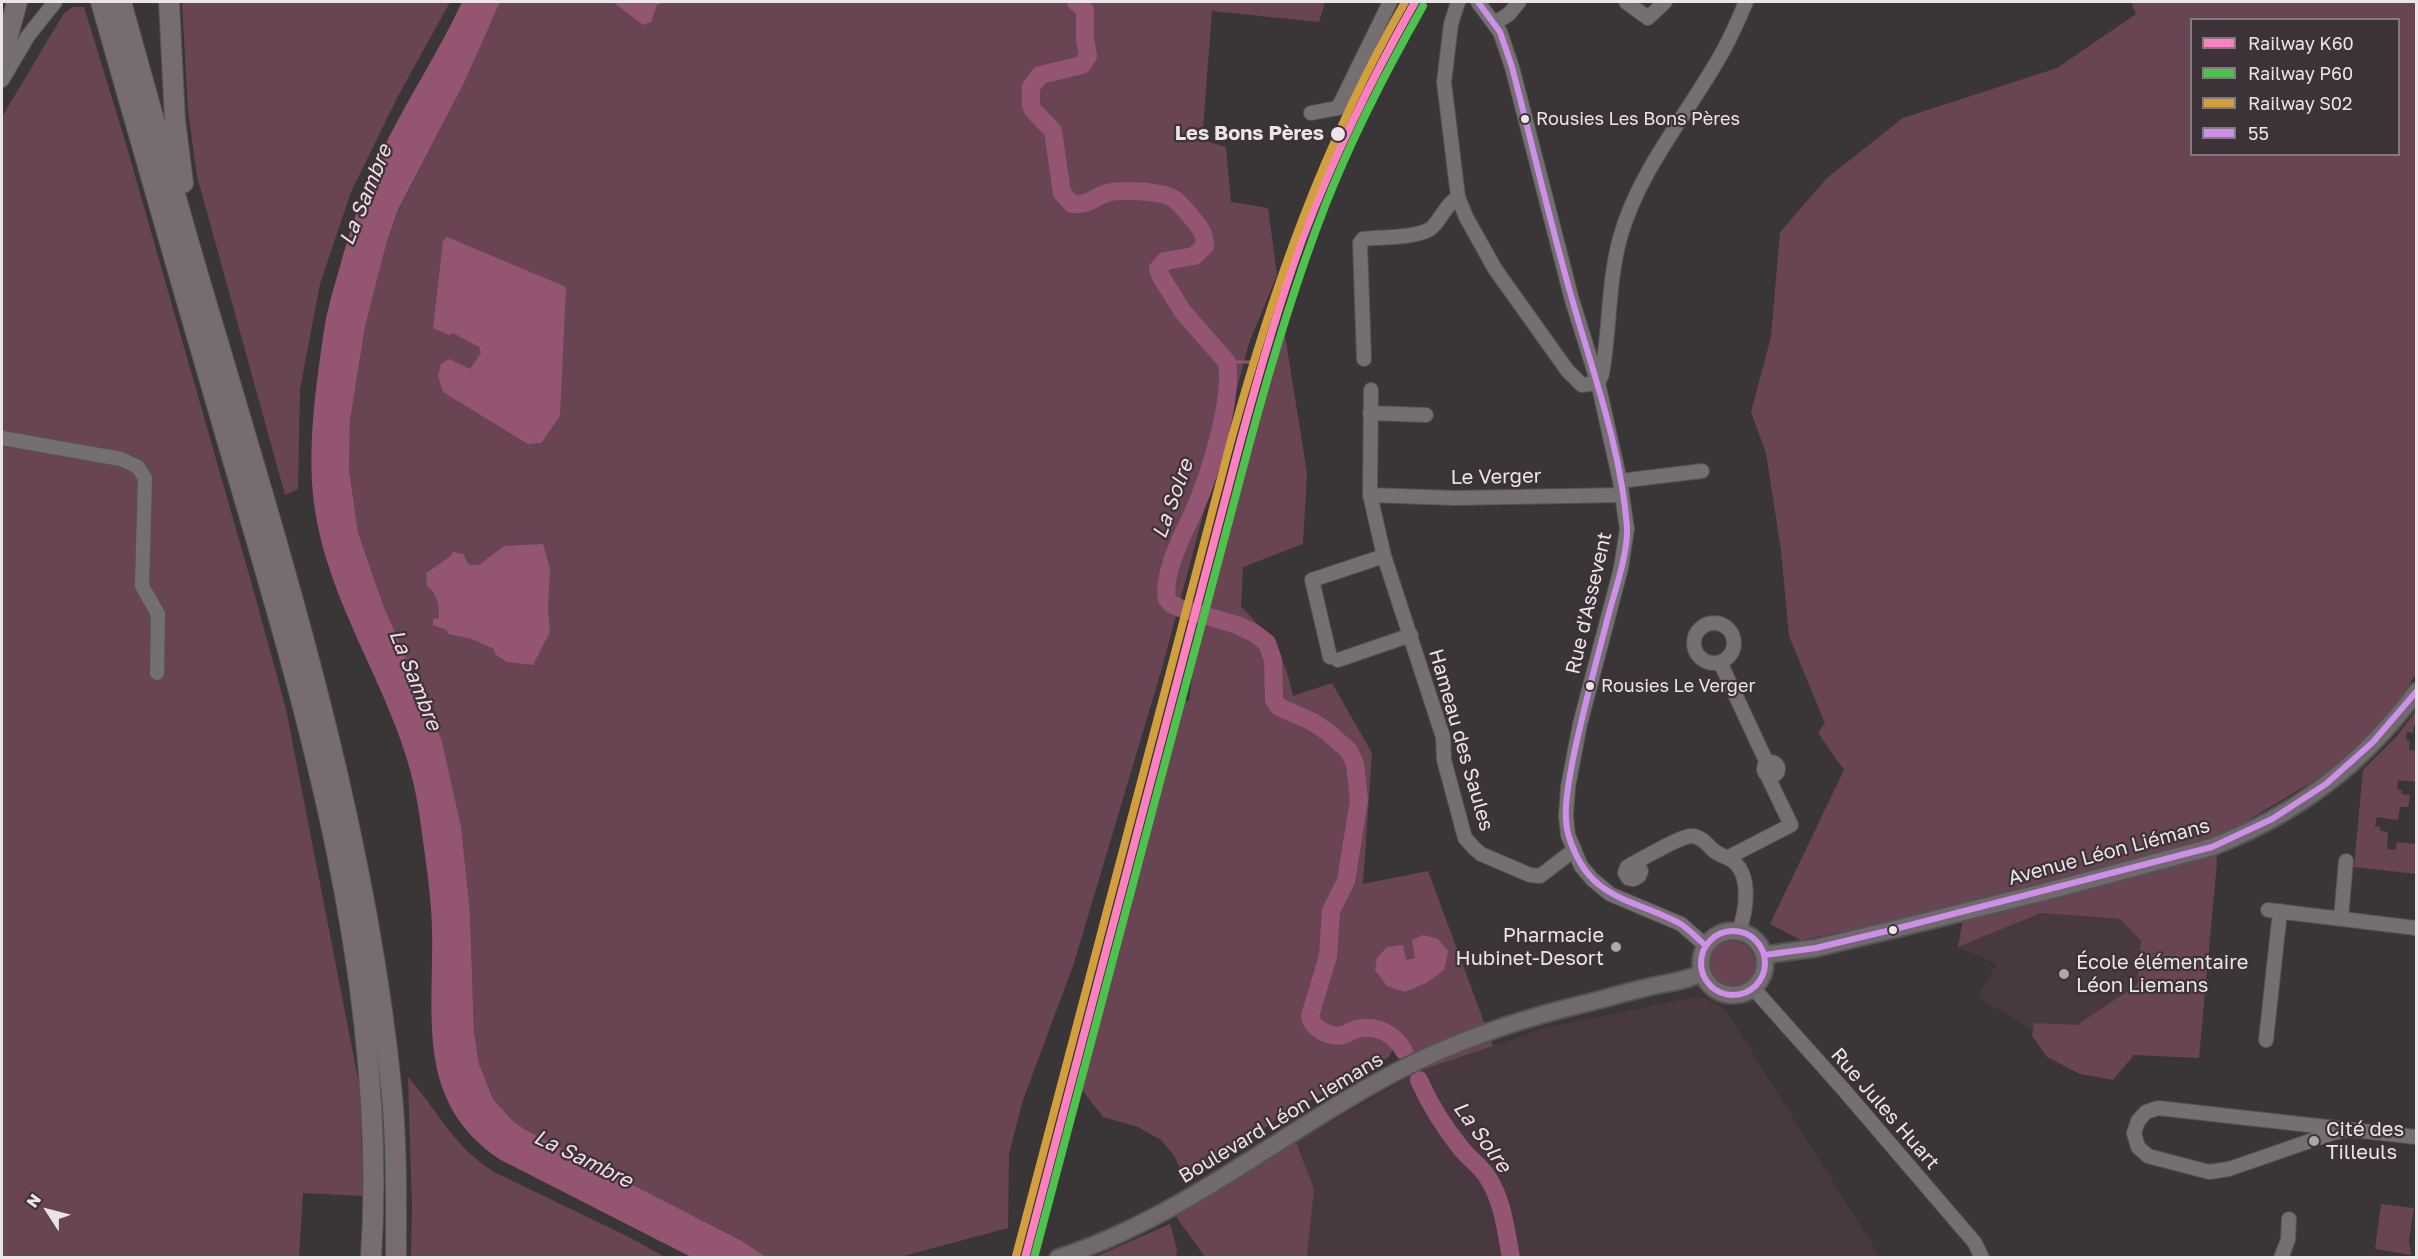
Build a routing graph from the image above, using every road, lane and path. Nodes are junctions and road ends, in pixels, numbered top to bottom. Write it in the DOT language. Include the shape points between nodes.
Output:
graph roads {
  1 [pos="16,2"];
  2 [pos="55,2"];
  3 [pos="102,2"];
  4 [pos="121,2"];
  5 [pos="169,2"];
  6 [pos="1390,2"];
  7 [pos="1458,2"];
  8 [pos="1478,2"];
  9 [pos="1519,2"];
  10 [pos="1626,2"];
  11 [pos="1665,2"];
  12 [pos="1746,2"];
  13 [pos="1496,23"];
  14 [pos="2,57"];
  15 [pos="2,80"];
  16 [pos="1311,113"];
  17 [pos="1458,197"];
  18 [pos="194,260"];
  19 [pos="1364,359"];
  20 [pos="1598,383"];
  21 [pos="1371,390"];
  22 [pos="1370,413"];
  23 [pos="1425,415"];
  24 [pos="2,438"];
  25 [pos="1702,471"];
  26 [pos="1621,488"];
  27 [pos="1370,495"];
  28 [pos="1384,556"];
  29 [pos="1411,635"];
  30 [pos="1720,662"];
  31 [pos="157,673"];
  32 [pos="2416,692"];
  33 [pos="1573,851"];
  34 [pos="1727,858"];
  35 [pos="2346,861"];
  36 [pos="1632,864"];
  37 [pos="2341,918"];
  38 [pos="2416,928"];
  39 [pos="1740,931"];
  40 [pos="1705,945"];
  41 [pos="1764,955"];
  42 [pos="1702,974"];
  43 [pos="1753,988"];
  44 [pos="2266,1040"];
  45 [pos="2347,1130"];
  46 [pos="2416,1137"];
  47 [pos="2289,1218"];
  48 [pos="371,1257"];
  49 [pos="396,1257"];
  50 [pos="1058,1257"];
  51 [pos="1982,1257"];
  52 [pos="2281,1257"];
  1 -- 14 [label="highway"];
  2 -- 15 [label="street" via="28,36"];
  3 -- 48 [label="highway" via="272,592 343,883 368,1049 375,1165"];
  4 -- 18 [label="highway"];
  5 -- 18 [label="highway" via="177,139"];
  6 -- 16 [label="street" via="1338,108"];
  7 -- 17 [label="street" via="1444,76"];
  8 -- 13 [label="street, Rue d'Assevent"];
  9 -- 13 [label="street"];
  10 -- 11 [label="street" via="1648,18"];
  12 -- 20 [label="street" via="1723,51 1648,172 1626,220"];
  13 -- 20 [label="street, Rue d'Assevent" via="1512,67 1572,300"];
  17 -- 19 [label="street" via="1448,204 1431,229 1418,234 1363,239 1360,243"];
  17 -- 20 [label="street" via="1495,269 1567,370 1582,386"];
  18 -- 49 [label="highway" via="295,603 360,878 392,1096"];
  20 -- 26 [label="street, Rue d'Assevent"];
  21 -- 22 [label="street"];
  22 -- 23 [label="street"];
  22 -- 27 [label="street"];
  24 -- 31 [label="street" via="121,459 138,467 145,478 141,586 158,614"];
  25 -- 26 [label="street, Le Verger"];
  26 -- 27 [label="street, Le Verger" via="1454,498"];
  26 -- 33 [label="street, Rue d'Assevent" via="1627,539 1568,787 1566,816"];
  27 -- 28 [label="street"];
  28 -- 29 [label="street"];
  28 -- 29 [label="street" via="1312,580 1334,659"];
  29 -- 33 [label="street, Hameau des Saules" via="1443,737 1444,760 1465,838 1481,854 1530,875 1540,876"];
  30 -- 34 [label="street" via="1791,825"];
  32 -- 41 [label="main road, Avenue Léon Liémans" via="2369,749 2321,790 2237,838 2030,896 1816,948"];
  33 -- 40 [label="street, Rue d'Assevent" via="1592,879 1610,894 1680,924"];
  34 -- 36 [label="street" via="1691,836"];
  34 -- 39 [label="street" via="1737,866 1745,889 1746,912"];
  35 -- 37 [label="street"];
  37 -- 38 [label="street"];
  37 -- 44 [label="street" via="2274,911"];
  39 -- 40 [label="main road" via="1722,932"];
  39 -- 41 [label="main road" via="1756,940"];
  40 -- 42 [label="main road" via="1700,963"];
  41 -- 43 [label="main road" via="1764,972"];
  42 -- 43 [label="main road" via="1710,987 1722,994 1739,995"];
  42 -- 50 [label="main road, Boulevard Léon Liemans" via="1683,982 1542,1014 1423,1059 1333,1106 1167,1212"];
  43 -- 51 [label="street, Rue Jules Huart" via="1975,1243"];
  45 -- 45 [label="street" via="2158,1108 2146,1112 2134,1133 2138,1147 2148,1156 2209,1172"];
  45 -- 46 [label="street"];
  47 -- 52 [label="street" via="2288,1240"];
}
